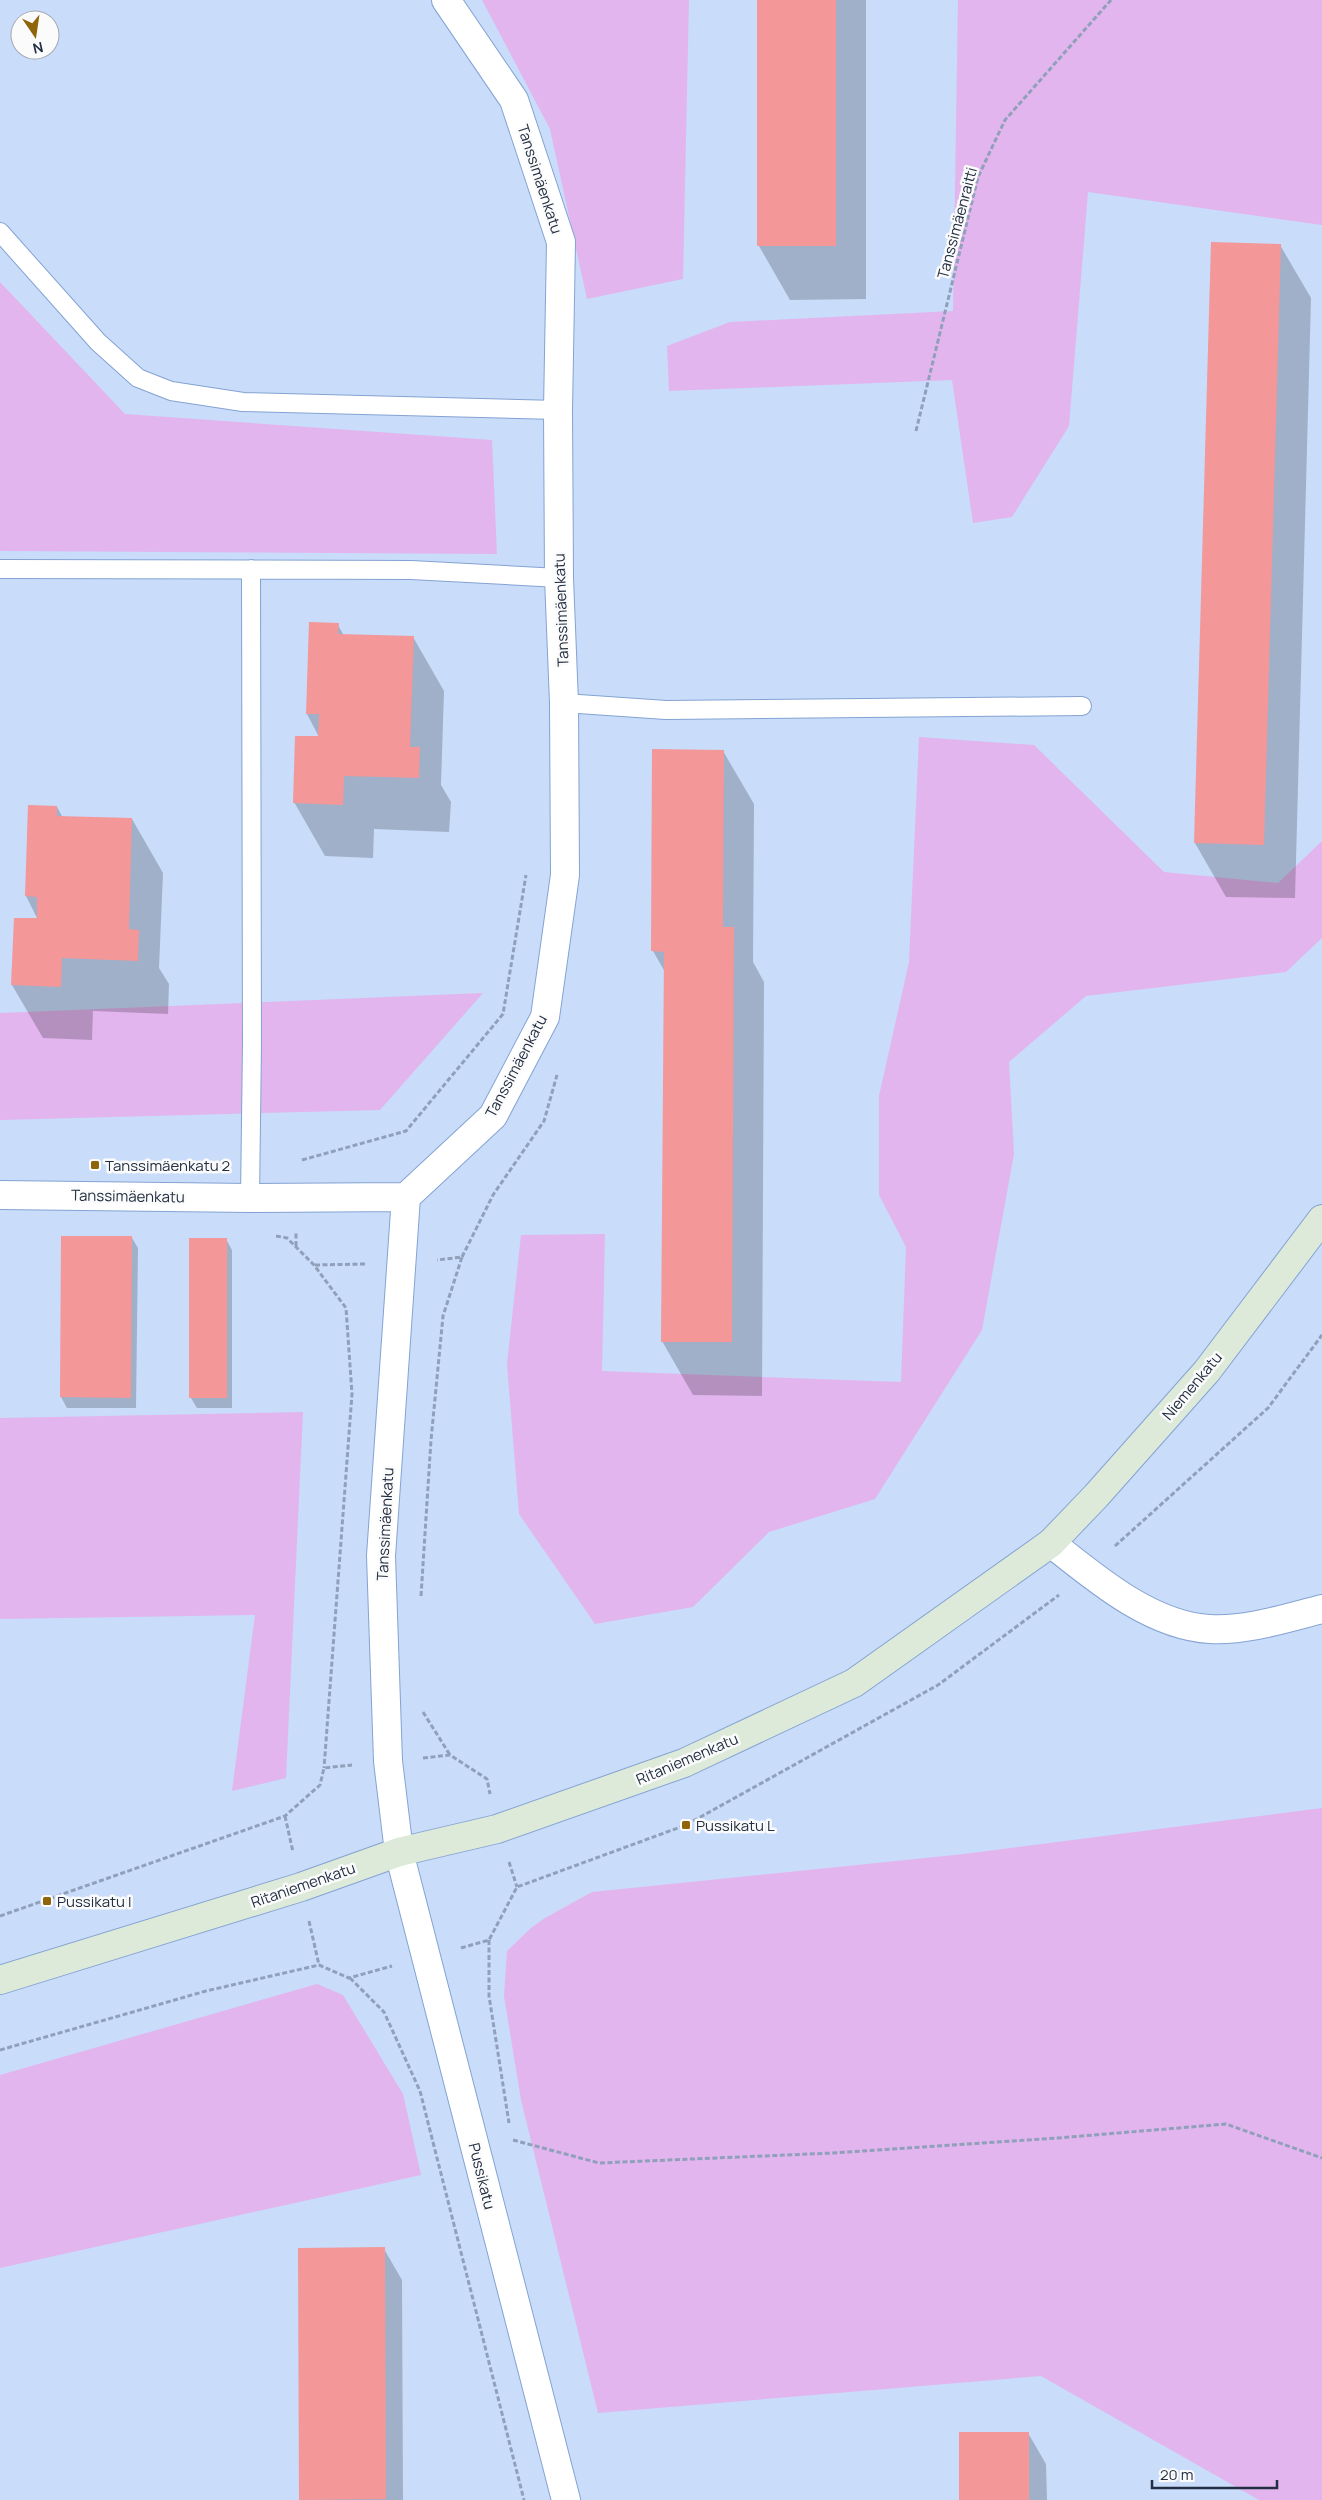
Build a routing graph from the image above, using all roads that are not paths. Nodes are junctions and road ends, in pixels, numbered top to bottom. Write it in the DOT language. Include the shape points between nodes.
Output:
graph roads {
  1 [pos="446,0"];
  2 [pos="0,232"];
  3 [pos="558,410"];
  4 [pos="251,568"];
  5 [pos="0,569"];
  6 [pos="559,578"];
  7 [pos="564,703"];
  8 [pos="1082,706"];
  9 [pos="0,1194"];
  10 [pos="406,1197"];
  11 [pos="250,1198"];
  12 [pos="1322,1219"];
  13 [pos="1051,1543"];
  14 [pos="1322,1609"];
  15 [pos="398,1852"];
  16 [pos="0,1980"];
  17 [pos="566,2500"];
  1 -- 3 [label="street, Tanssimäenkatu" via="514,100 561,242"];
  2 -- 3 [label="lane" via="98,342 138,378 171,391 243,402"];
  3 -- 6 [label="street, Tanssimäenkatu"];
  4 -- 5 [label="lane"];
  4 -- 6 [label="lane" via="411,570"];
  4 -- 11 [label="lane"];
  6 -- 7 [label="street, Tanssimäenkatu"];
  7 -- 8 [label="lane" via="666,710"];
  7 -- 10 [label="street, Tanssimäenkatu" via="565,875 545,1017 493,1116"];
  9 -- 11 [label="street, Tanssimäenkatu"];
  10 -- 11 [label="street, Tanssimäenkatu"];
  10 -- 15 [label="street, Tanssimäenkatu" via="381,1556 388,1761"];
  12 -- 13 [label="street, Niemenkatu" via="1207,1371"];
  13 -- 14 [label="street" via="1117,1594 1163,1618 1209,1629 1256,1625"];
  13 -- 15 [label="street, Ritaniemenkatu" via="854,1683 684,1763 497,1829"];
  15 -- 16 [label="street, Ritaniemenkatu" via="301,1887"];
  15 -- 17 [label="street, Pussikatu"];
}
